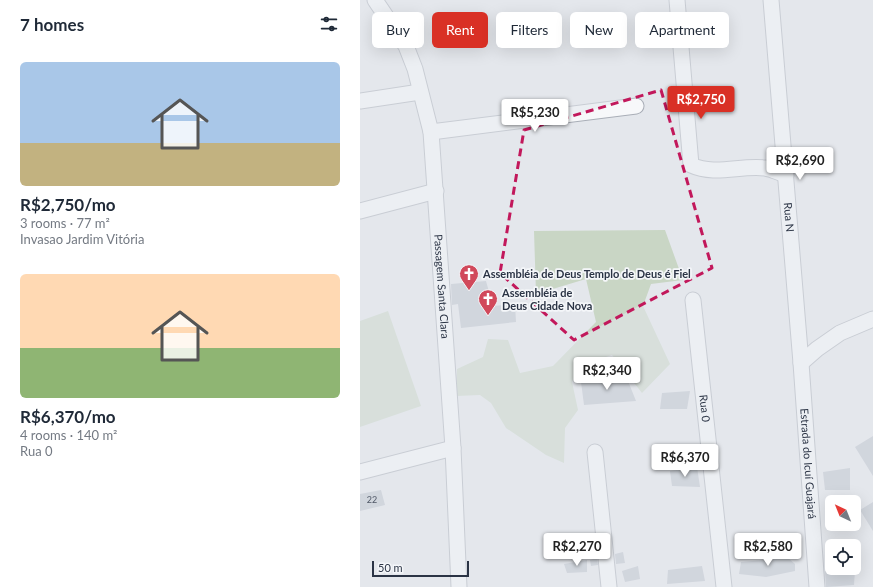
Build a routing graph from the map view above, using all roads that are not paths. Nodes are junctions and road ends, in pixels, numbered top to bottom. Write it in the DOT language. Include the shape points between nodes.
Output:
graph roads {
  1 [pos="375,0"];
  2 [pos="677,0"];
  3 [pos="771,0"];
  4 [pos="420,92"];
  5 [pos="360,101"];
  6 [pos="636,106"];
  7 [pos="431,132"];
  8 [pos="786,175"];
  9 [pos="436,191"];
  10 [pos="360,211"];
  11 [pos="693,300"];
  12 [pos="873,319"];
  13 [pos="801,363"];
  14 [pos="453,448"];
  15 [pos="595,452"];
  16 [pos="360,472"];
  17 [pos="459,587"];
  18 [pos="609,587"];
  19 [pos="724,587"];
  20 [pos="817,587"];
  1 -- 4 [label="street, Passagem Santa Clara" via="406,46"];
  2 -- 8 [label="street" via="691,165 722,170 765,168"];
  3 -- 8 [label="street, Rua N"];
  4 -- 5 [label="street"];
  4 -- 7 [label="street, Passagem Santa Clara"];
  6 -- 7 [label="street"];
  7 -- 9 [label="street, Passagem Santa Clara"];
  8 -- 13 [label="street, Rua N"];
  9 -- 10 [label="street"];
  9 -- 14 [label="street, Passagem Santa Clara"];
  11 -- 19 [label="street, Rua 0"];
  12 -- 13 [label="street" via="840,333"];
  13 -- 20 [label="street, Estrada do Icuí Guajará"];
  14 -- 16 [label="street"];
  14 -- 17 [label="street, Passagem Santa Clara"];
  15 -- 18 [label="street"];
}
